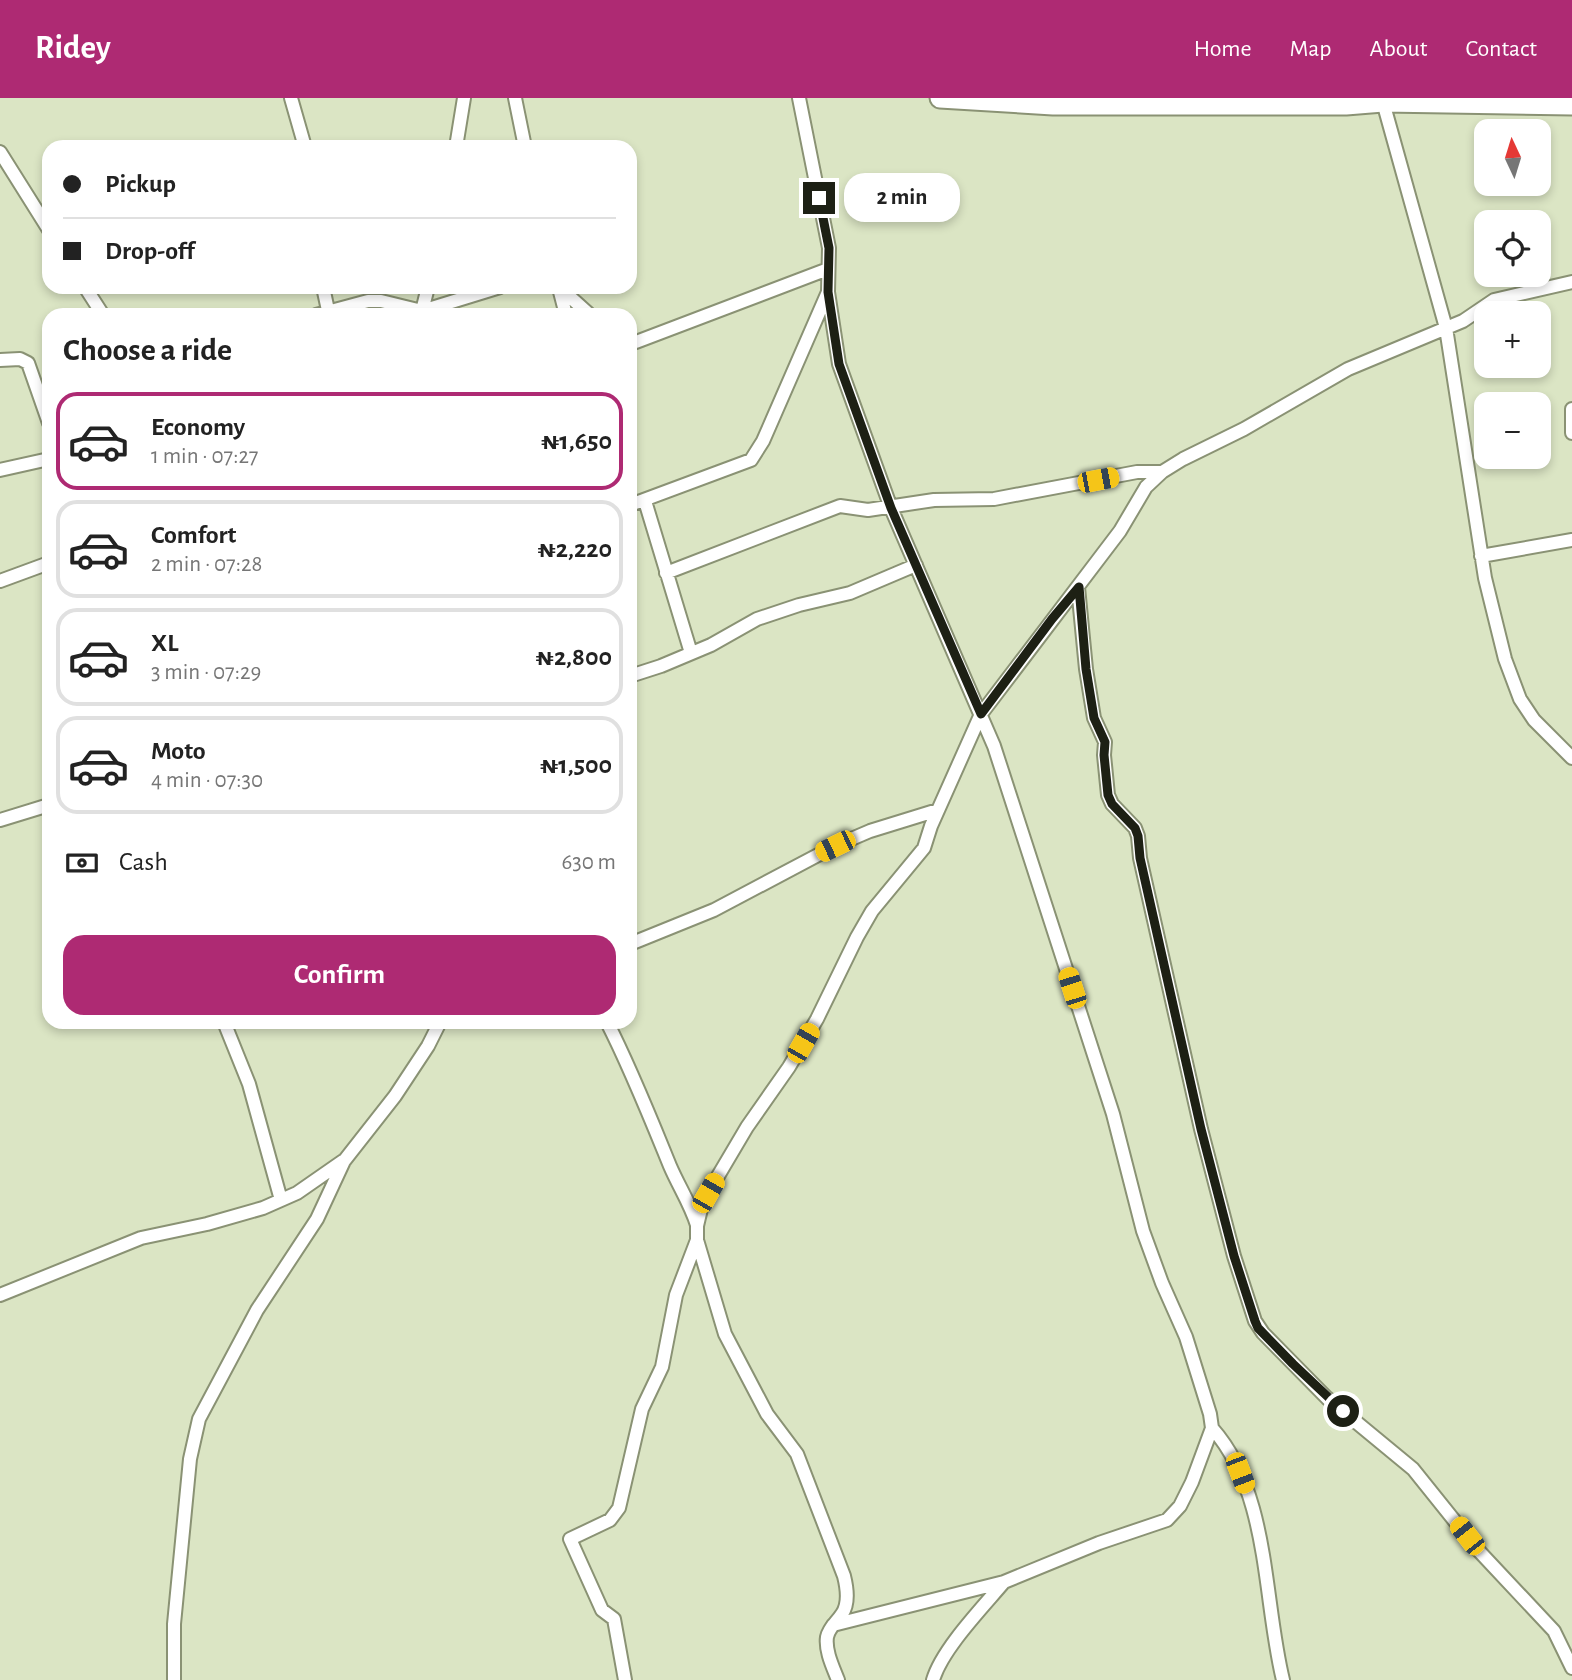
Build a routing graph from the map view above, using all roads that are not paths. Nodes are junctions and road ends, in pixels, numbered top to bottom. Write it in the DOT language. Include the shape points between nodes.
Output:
graph roads {
  1 [pos="291,98"];
  2 [pos="464,98"];
  3 [pos="515,98"];
  4 [pos="799,98"];
  5 [pos="940,98"];
  6 [pos="965,99"];
  7 [pos="1345,102"];
  8 [pos="1383,102"];
  9 [pos="1567,103"];
  10 [pos="303,140"];
  11 [pos="457,140"];
  12 [pos="524,140"];
  13 [pos="0,152"];
  14 [pos="42,219"];
  15 [pos="828,269"];
  16 [pos="1572,282"];
  17 [pos="828,292"];
  18 [pos="479,294"];
  19 [pos="567,294"];
  20 [pos="344,308"];
  21 [pos="405,308"];
  22 [pos="437,308"];
  23 [pos="582,308"];
  24 [pos="1446,328"];
  25 [pos="637,342"];
  26 [pos="0,360"];
  27 [pos="42,403"];
  28 [pos="1572,409"];
  29 [pos="1572,433"];
  30 [pos="42,461"];
  31 [pos="0,470"];
  32 [pos="1162,472"];
  33 [pos="645,501"];
  34 [pos="637,503"];
  35 [pos="891,508"];
  36 [pos="1572,540"];
  37 [pos="1481,556"];
  38 [pos="916,565"];
  39 [pos="42,566"];
  40 [pos="666,573"];
  41 [pos="0,581"];
  42 [pos="1079,587"];
  43 [pos="691,653"];
  44 [pos="637,673"];
  45 [pos="981,714"];
  46 [pos="1572,758"];
  47 [pos="42,808"];
  48 [pos="938,810"];
  49 [pos="0,820"];
  50 [pos="637,941"];
  51 [pos="227,1029"];
  52 [pos="437,1029"];
  53 [pos="610,1029"];
  54 [pos="344,1161"];
  55 [pos="281,1200"];
  56 [pos="697,1226"];
  57 [pos="697,1240"];
  58 [pos="0,1295"];
  59 [pos="1212,1428"];
  60 [pos="1004,1582"];
  61 [pos="833,1625"];
  62 [pos="1572,1668"];
  63 [pos="174,1680"];
  64 [pos="625,1680"];
  65 [pos="838,1680"];
  66 [pos="933,1680"];
  67 [pos="1283,1680"];
  1 -- 10 [label="street"];
  2 -- 11 [label="street"];
  3 -- 12 [label="street"];
  4 -- 15 [label="street" via="829,248"];
  5 -- 6 [label="main road"];
  6 -- 7 [label="main road" via="1052,105"];
  7 -- 8 [label="main road"];
  8 -- 9 [label="main road"];
  8 -- 24 [label="street"];
  13 -- 14 [label="street"];
  15 -- 17 [label="street"];
  15 -- 25 [label="street"];
  16 -- 24 [label="street" via="1494,300"];
  17 -- 33 [label="street" via="751,460"];
  17 -- 35 [label="street" via="839,364"];
  18 -- 22 [label="street"];
  19 -- 23 [label="street"];
  20 -- 21 [label="street" via="368,301"];
  24 -- 32 [label="street" via="1349,369"];
  24 -- 37 [label="street"];
  26 -- 27 [label="street" via="28,363"];
  28 -- 29 [label="street"];
  30 -- 31 [label="street"];
  32 -- 35 [label="street" via="1137,472 995,499 934,499"];
  32 -- 42 [label="street" via="1146,487"];
  33 -- 34 [label="street"];
  33 -- 40 [label="street"];
  35 -- 38 [label="street"];
  35 -- 40 [label="street" via="840,506"];
  36 -- 37 [label="street"];
  37 -- 46 [label="street" via="1505,659 1520,699"];
  38 -- 43 [label="street" via="850,593 757,619"];
  38 -- 45 [label="street"];
  39 -- 41 [label="street"];
  40 -- 43 [label="street"];
  42 -- 45 [label="street"];
  42 -- 62 [label="street" via="1086,669 1094,718 1105,742 1108,795 1138,836 1201,1129 1255,1321 1327,1398 1413,1469 1478,1550 1553,1631"];
  43 -- 44 [label="street"];
  45 -- 48 [label="street"];
  45 -- 59 [label="street" via="1113,1114 1143,1231 1186,1337"];
  47 -- 49 [label="street"];
  48 -- 50 [label="street" via="835,846 715,910"];
  48 -- 56 [label="street" via="924,848 867,920 817,1019 708,1193"];
  51 -- 55 [label="street" via="250,1084"];
  52 -- 54 [label="street" via="395,1096"];
  53 -- 56 [label="street"];
  54 -- 55 [label="street"];
  54 -- 63 [label="street" via="317,1219 257,1310 196,1429 174,1624"];
  55 -- 58 [label="street" via="206,1224 141,1238"];
  56 -- 57 [label="street"];
  57 -- 61 [label="street" via="725,1334 767,1414 797,1454 844,1576 843,1614"];
  57 -- 64 [label="street" via="679,1282 662,1367 642,1409 619,1508 610,1520 570,1539 602,1610 614,1619"];
  59 -- 60 [label="street" via="1192,1482 1167,1520"];
  59 -- 67 [label="street" via="1228,1445 1250,1499"];
  60 -- 61 [label="street"];
  60 -- 66 [label="street" via="963,1631"];
  61 -- 65 [label="street" via="827,1647"];
}
